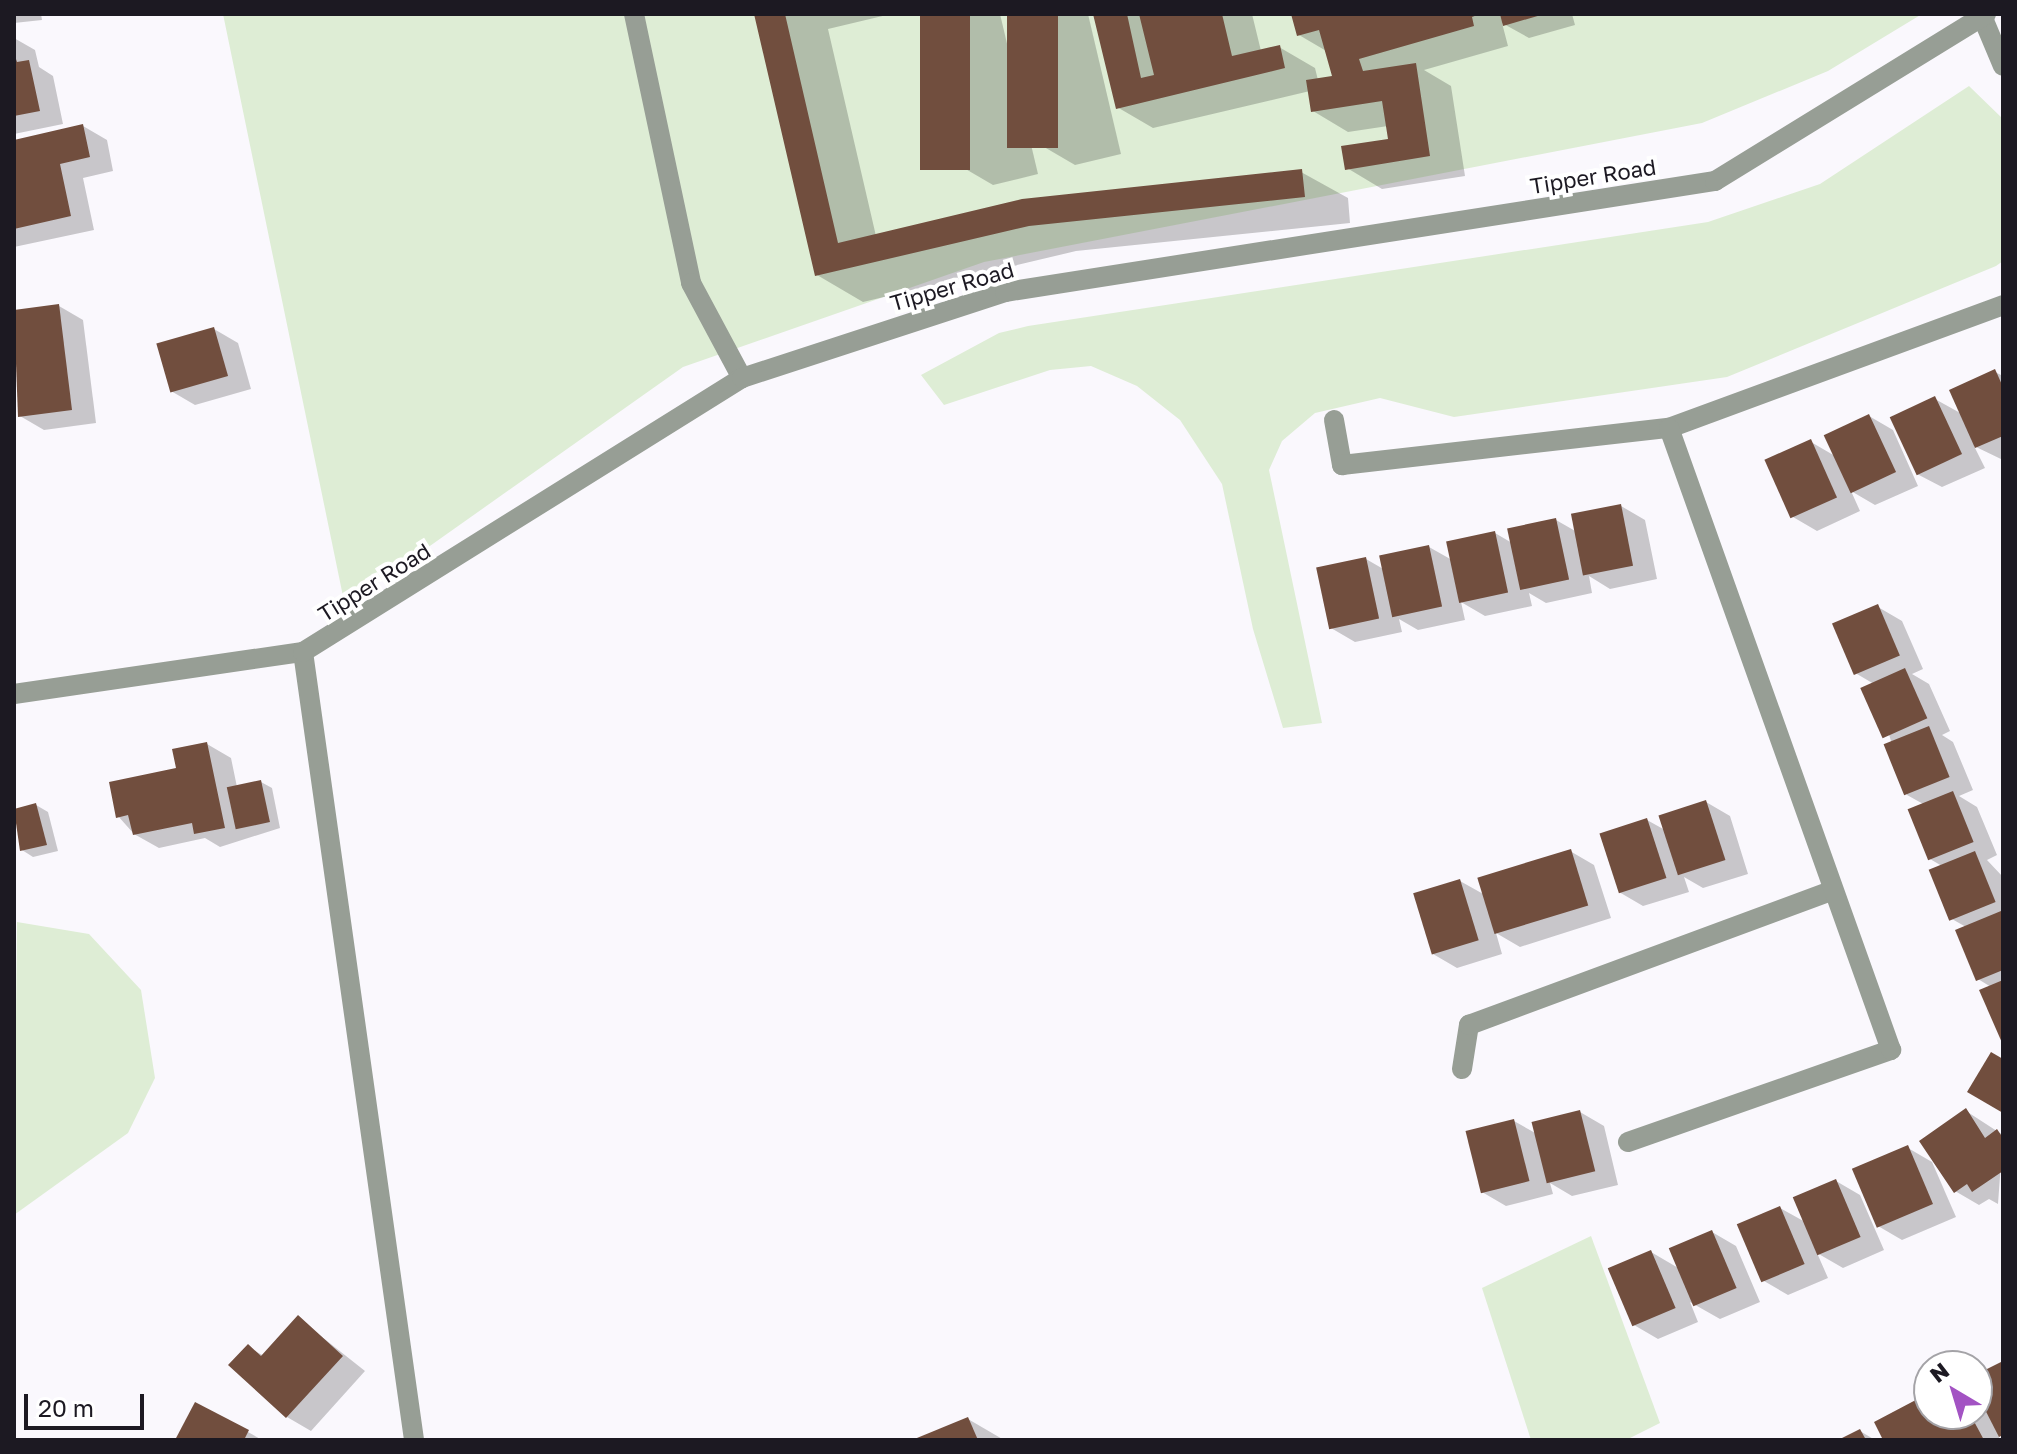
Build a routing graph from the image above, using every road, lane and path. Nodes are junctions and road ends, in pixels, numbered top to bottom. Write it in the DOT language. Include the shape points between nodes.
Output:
graph roads {
  1 [pos="634,14"];
  2 [pos="1984,15"];
  3 [pos="2003,66"];
  4 [pos="2003,305"];
  5 [pos="742,378"];
  6 [pos="1334,420"];
  7 [pos="1669,428"];
  8 [pos="303,652"];
  9 [pos="14,694"];
  10 [pos="1832,891"];
  11 [pos="1462,1069"];
  12 [pos="1628,1142"];
  13 [pos="414,1440"];
  1 -- 5 [label="street" via="691,283"];
  2 -- 3 [label="street"];
  2 -- 5 [label="street, Tipper Road" via="1715,181 1005,292"];
  4 -- 7 [label="street"];
  5 -- 8 [label="street, Tipper Road"];
  6 -- 7 [label="street" via="1342,465"];
  7 -- 10 [label="street"];
  8 -- 9 [label="street, Tipper Road"];
  8 -- 13 [label="street"];
  10 -- 11 [label="street" via="1469,1025"];
  10 -- 12 [label="street" via="1891,1050"];
}
